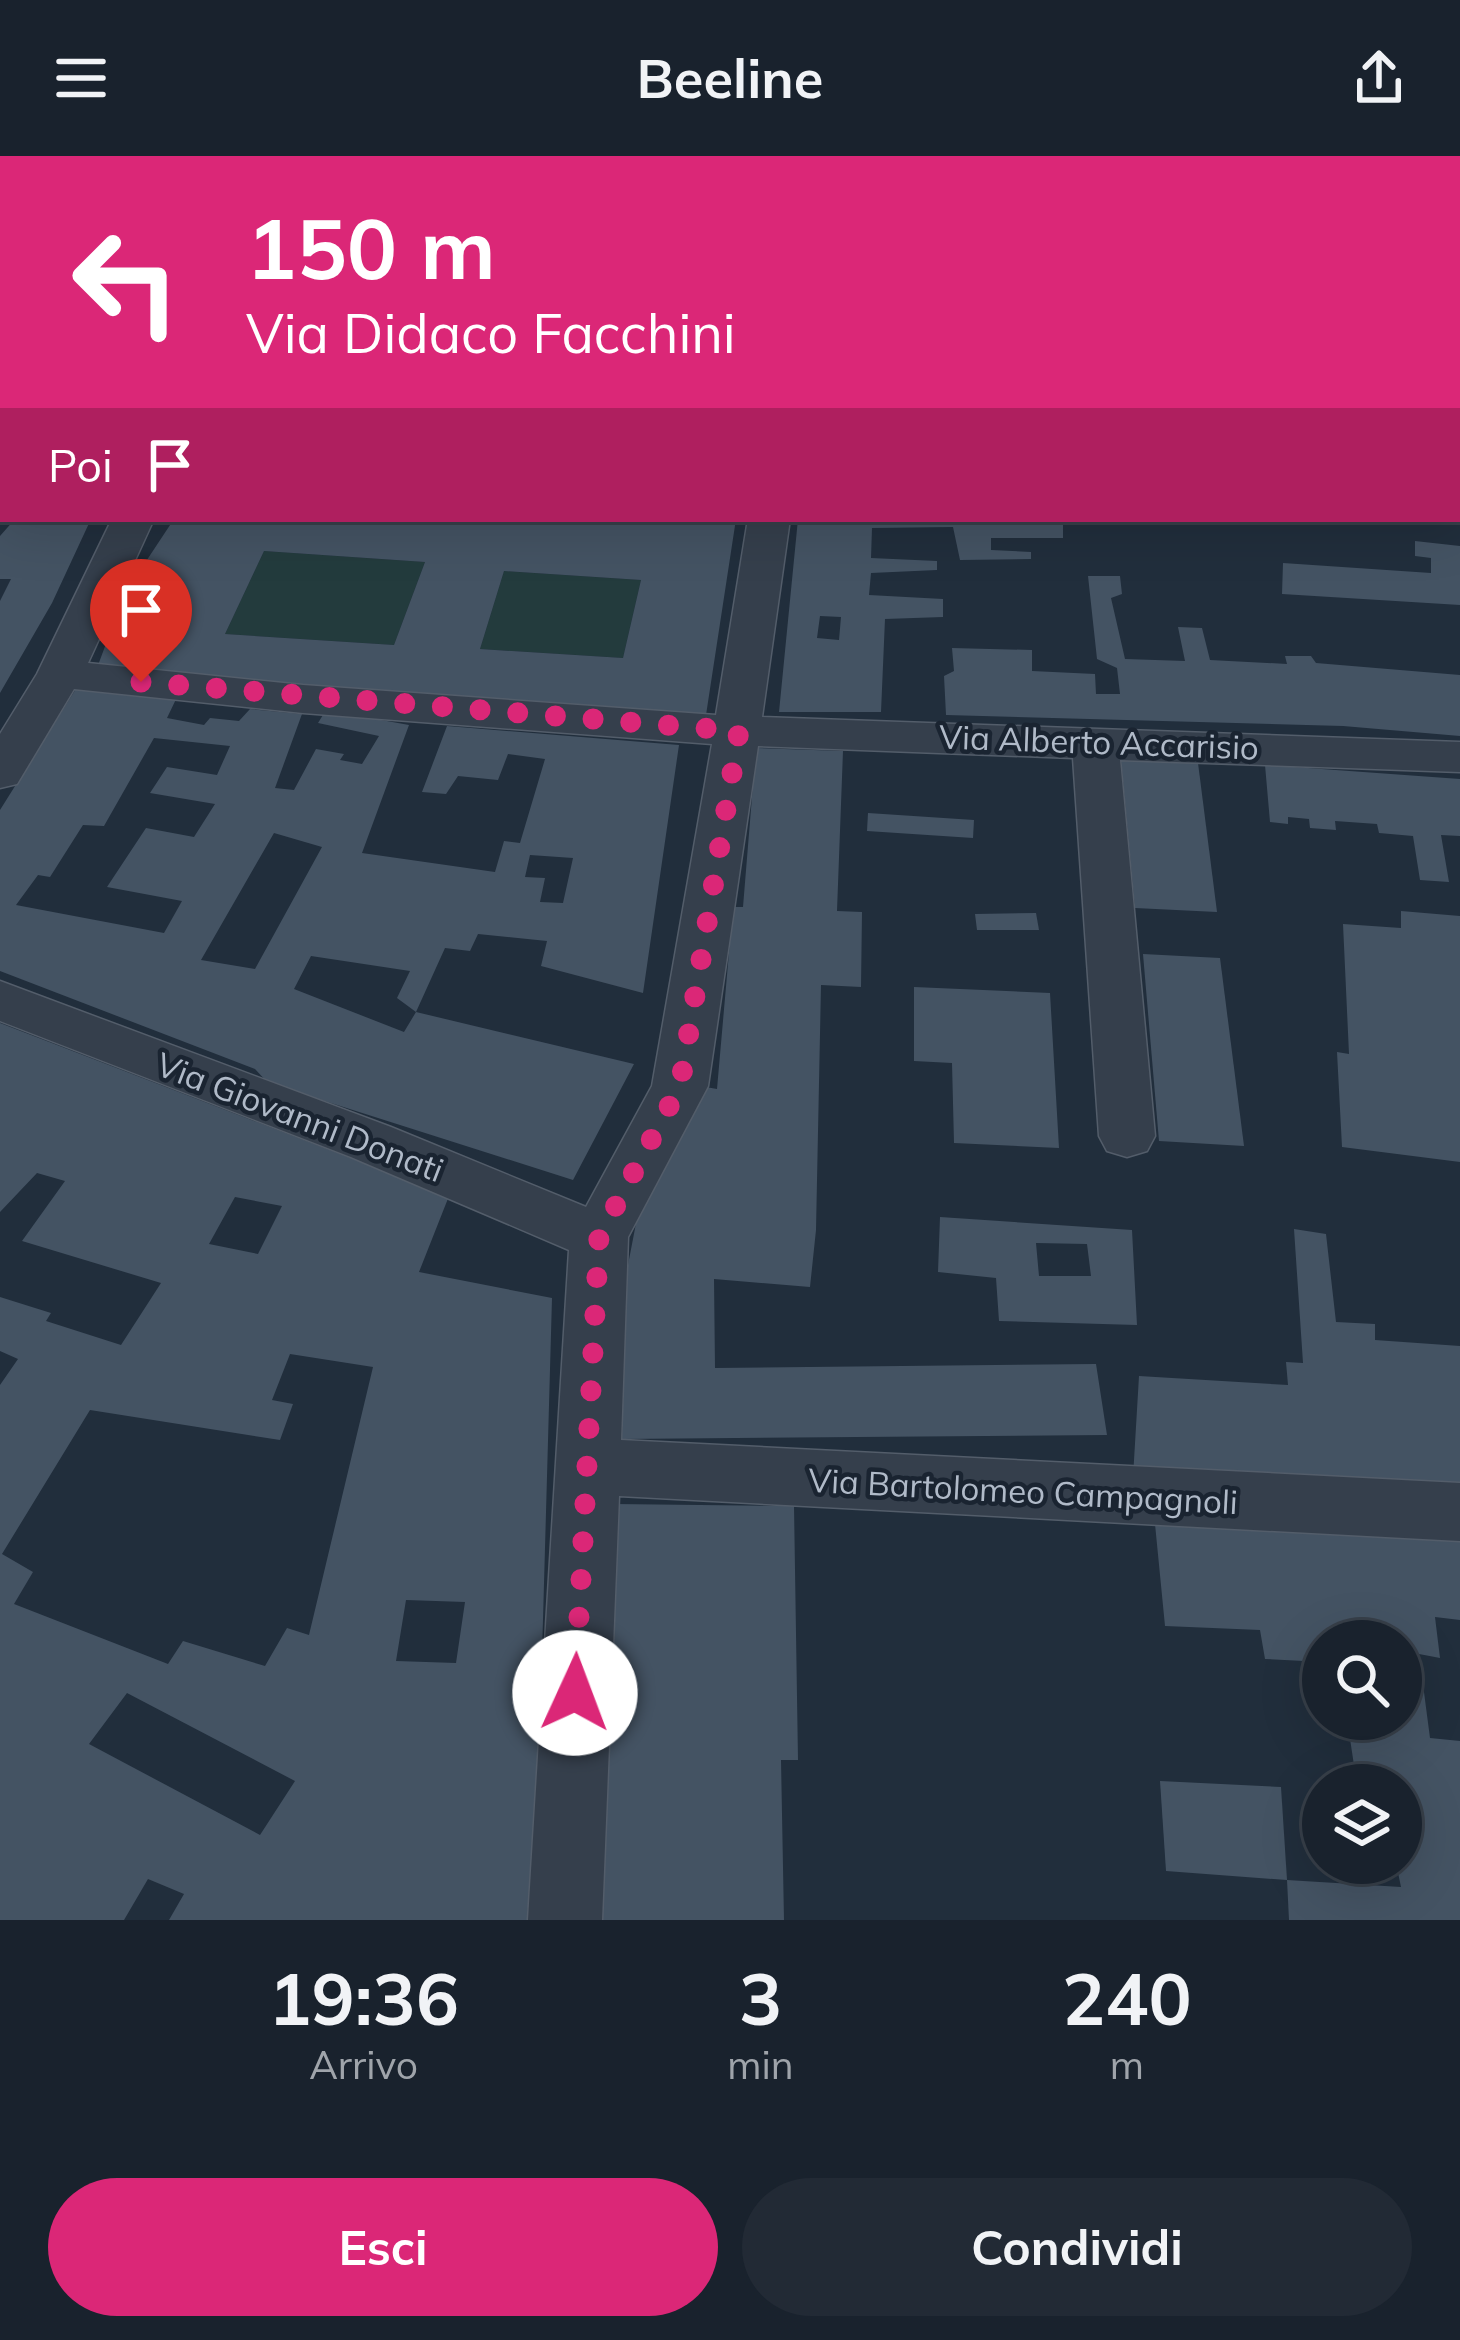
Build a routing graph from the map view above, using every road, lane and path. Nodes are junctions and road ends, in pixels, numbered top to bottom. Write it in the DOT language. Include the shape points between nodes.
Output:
graph roads {
  1 [pos="132,522"];
  2 [pos="770,522"];
  3 [pos="60,674"];
  4 [pos="739,731"];
  5 [pos="1095,741"];
  6 [pos="1460,757"];
  7 [pos="0,772"];
  8 [pos="0,1000"];
  9 [pos="1126,1136"];
  10 [pos="599,1237"];
  11 [pos="585,1466"];
  12 [pos="1460,1512"];
  13 [pos="565,1920"];
  1 -- 3 [label="street"];
  2 -- 4 [label="street"];
  3 -- 4 [label="street, Via Alberto Accarisio"];
  3 -- 7 [label="street"];
  4 -- 5 [label="street, Via Alberto Accarisio"];
  4 -- 10 [label="street" via="680,1086"];
  5 -- 6 [label="street, Via Alberto Accarisio"];
  5 -- 9 [label="street"];
  8 -- 10 [label="street, Via Giovanni Donati"];
  10 -- 11 [label="street"];
  11 -- 12 [label="street, Via Bartolomeo Campagnoli"];
  11 -- 13 [label="street"];
}
